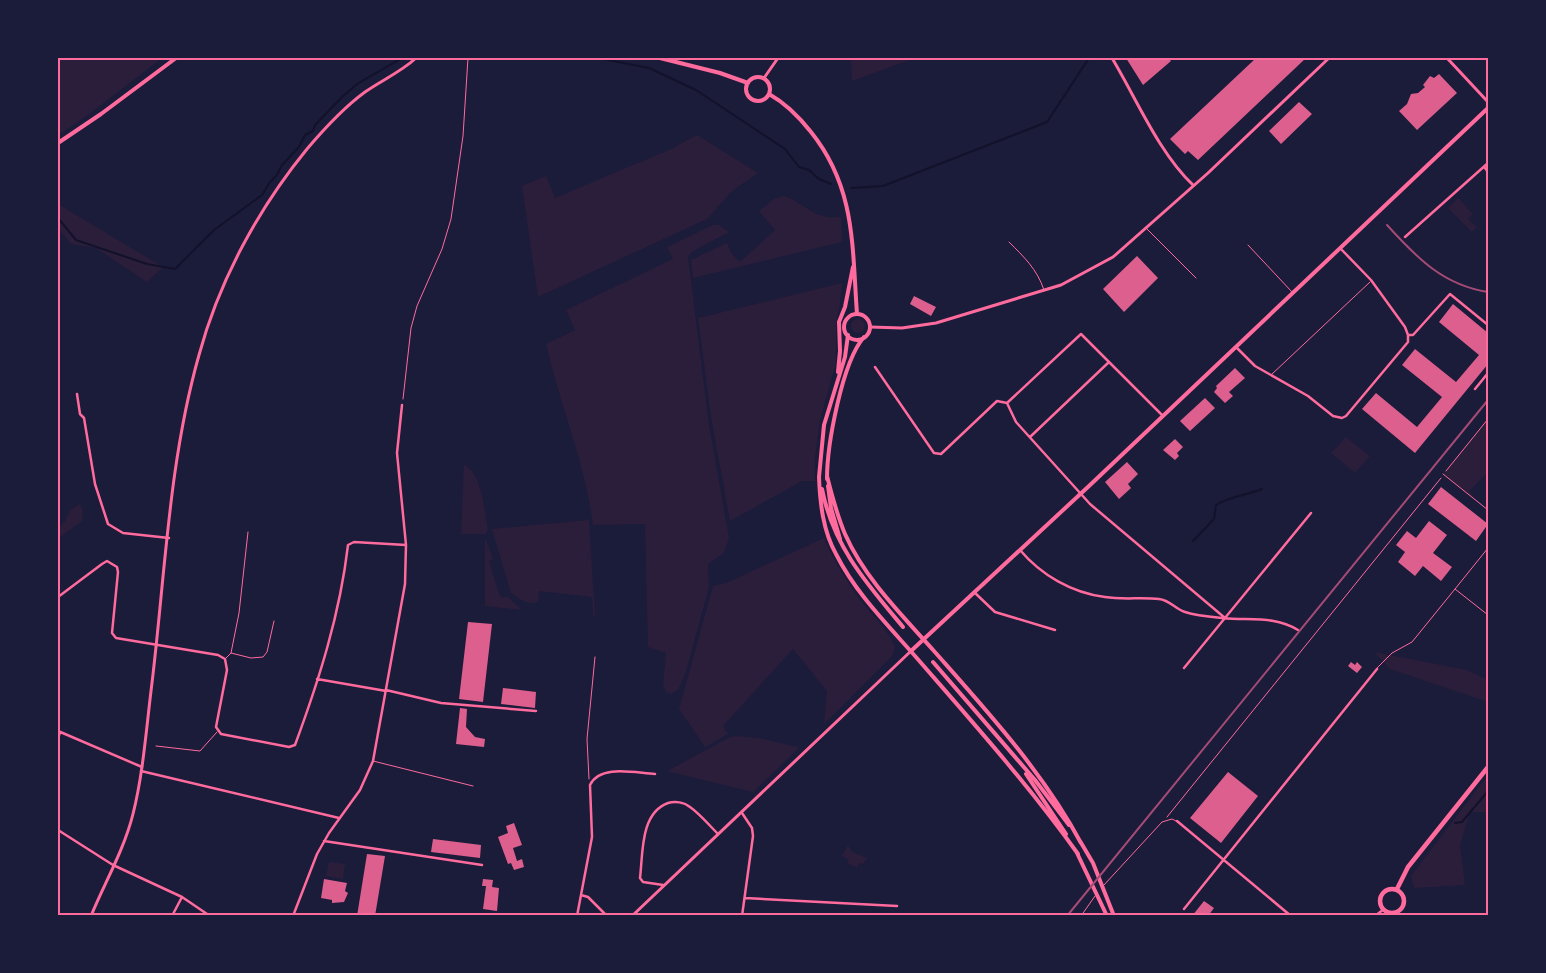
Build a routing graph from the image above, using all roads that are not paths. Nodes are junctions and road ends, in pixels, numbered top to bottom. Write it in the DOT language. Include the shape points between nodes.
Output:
graph roads {
  1 [pos="176,58"];
  2 [pos="416,58"];
  3 [pos="660,58"];
  4 [pos="778,58"];
  5 [pos="1112,58"];
  6 [pos="1329,58"];
  7 [pos="1447,58"];
  8 [pos="764,78"];
  9 [pos="748,83"];
  10 [pos="769,94"];
  11 [pos="1488,102"];
  12 [pos="1488,108"];
  13 [pos="58,143"];
  14 [pos="1488,163"];
  15 [pos="1485,168"];
  16 [pos="1488,172"];
  17 [pos="1193,185"];
  18 [pos="1146,228"];
  19 [pos="1404,237"];
  20 [pos="1008,242"];
  21 [pos="1248,245"];
  22 [pos="1340,248"];
  23 [pos="854,265"];
  24 [pos="1196,278"];
  25 [pos="1371,280"];
  26 [pos="1044,291"];
  27 [pos="1292,293"];
  28 [pos="857,314"];
  29 [pos="1488,325"];
  30 [pos="870,327"];
  31 [pos="848,335"];
  32 [pos="1408,335"];
  33 [pos="864,338"];
  34 [pos="1236,347"];
  35 [pos="1109,362"];
  36 [pos="875,367"];
  37 [pos="1488,373"];
  38 [pos="1270,375"];
  39 [pos="836,383"];
  40 [pos="1475,388"];
  41 [pos="77,394"];
  42 [pos="1007,403"];
  43 [pos="402,405"];
  44 [pos="1162,416"];
  45 [pos="1030,437"];
  46 [pos="1443,474"];
  47 [pos="827,476"];
  48 [pos="819,477"];
  49 [pos="1080,494"];
  50 [pos="1488,510"];
  51 [pos="1311,513"];
  52 [pos="248,532"];
  53 [pos="168,538"];
  54 [pos="406,545"];
  55 [pos="1488,548"];
  56 [pos="844,549"];
  57 [pos="1020,550"];
  58 [pos="1455,589"];
  59 [pos="974,592"];
  60 [pos="58,597"];
  61 [pos="1488,615"];
  62 [pos="1225,618"];
  63 [pos="274,621"];
  64 [pos="903,627"];
  65 [pos="1055,630"];
  66 [pos="1298,630"];
  67 [pos="924,639"];
  68 [pos="156,646"];
  69 [pos="911,651"];
  70 [pos="231,653"];
  71 [pos="225,659"];
  72 [pos="933,662"];
  73 [pos="1184,668"];
  74 [pos="1376,669"];
  75 [pos="318,679"];
  76 [pos="386,691"];
  77 [pos="536,711"];
  78 [pos="218,731"];
  79 [pos="59,732"];
  80 [pos="58,738"];
  81 [pos="156,746"];
  82 [pos="1016,760"];
  83 [pos="372,761"];
  84 [pos="1488,767"];
  85 [pos="141,769"];
  86 [pos="655,774"];
  87 [pos="473,786"];
  88 [pos="742,813"];
  89 [pos="340,818"];
  90 [pos="1177,821"];
  91 [pos="58,830"];
  92 [pos="718,834"];
  93 [pos="324,841"];
  94 [pos="1082,843"];
  95 [pos="1078,854"];
  96 [pos="1224,859"];
  97 [pos="113,865"];
  98 [pos="482,865"];
  99 [pos="663,886"];
  100 [pos="1397,890"];
  101 [pos="581,895"];
  102 [pos="182,897"];
  103 [pos="745,898"];
  104 [pos="898,906"];
  105 [pos="1184,909"];
  106 [pos="1384,909"];
  107 [pos="1400,913"];
  108 [pos="91,916"];
  109 [pos="172,916"];
  110 [pos="210,916"];
  111 [pos="293,916"];
  112 [pos="577,916"];
  113 [pos="607,916"];
  114 [pos="632,916"];
  115 [pos="742,916"];
  116 [pos="1081,916"];
  117 [pos="1106,916"];
  118 [pos="1114,916"];
  119 [pos="1291,916"];
  120 [pos="1376,916"];
  1 -- 13 [label="main road"];
  2 -- 53 [label="street" via="365,93 326,128 280,186 239,255 207,328 193,378 182,430"];
  3 -- 9 [label="main road" via="720,72"];
  4 -- 8 [label="street"];
  5 -- 17 [label="street" via="1168,155"];
  6 -- 17 [label="street"];
  7 -- 11 [label="street"];
  8 -- 9 [label="main road" via="755,77"];
  8 -- 10 [label="main road" via="770,86"];
  9 -- 10 [label="main road" via="747,92 751,98 760,100"];
  10 -- 23 [label="main road" via="794,113 820,143 841,183 849,213"];
  12 -- 22 [label="main road"];
  14 -- 15 [label="street"];
  15 -- 16 [label="street"];
  15 -- 19 [label="street"];
  17 -- 18 [label="street"];
  18 -- 24 [label="lane"];
  18 -- 26 [label="street" via="1114,256 1075,279"];
  20 -- 26 [label="lane" via="1030,263"];
  21 -- 27 [label="lane"];
  22 -- 25 [label="street"];
  22 -- 27 [label="main road"];
  23 -- 28 [label="main road"];
  23 -- 39 [label="main road" via="845,307 838,322 840,352"];
  25 -- 32 [label="street"];
  25 -- 38 [label="lane"];
  26 -- 30 [label="street" via="919,326"];
  27 -- 34 [label="main road"];
  28 -- 30 [label="main road" via="867,318"];
  28 -- 31 [label="main road" via="846,322"];
  29 -- 32 [label="street" via="1450,294 1413,335"];
  30 -- 33 [label="main road"];
  31 -- 33 [label="main road"];
  31 -- 39 [label="main road"];
  32 -- 38 [label="street" via="1408,342 1342,418 1333,416 1308,396"];
  33 -- 47 [label="main road" via="854,351 836,409"];
  34 -- 38 [label="street" via="1255,366"];
  34 -- 44 [label="main road"];
  35 -- 42 [label="street" via="1081,334"];
  35 -- 44 [label="street"];
  35 -- 45 [label="street"];
  36 -- 42 [label="street" via="934,453 941,454 997,401"];
  37 -- 40 [label="street"];
  39 -- 48 [label="main road" via="822,439"];
  41 -- 53 [label="street" via="95,484 108,524 117,531"];
  42 -- 45 [label="street" via="1016,422"];
  43 -- 54 [label="street" via="397,452"];
  44 -- 49 [label="main road"];
  45 -- 49 [label="street"];
  46 -- 50 [label="lane"];
  47 -- 56 [label="main road" via="830,508"];
  47 -- 67 [label="main road" via="836,511 859,560"];
  48 -- 56 [label="main road" via="829,519"];
  48 -- 69 [label="main road" via="822,512 836,555 864,596"];
  49 -- 57 [label="main road"];
  49 -- 62 [label="street"];
  51 -- 62 [label="street"];
  52 -- 70 [label="lane"];
  53 -- 68 [label="street"];
  54 -- 75 [label="street" via="354,542 348,545 341,598"];
  54 -- 76 [label="street" via="405,584"];
  55 -- 58 [label="lane"];
  56 -- 64 [label="main road"];
  57 -- 59 [label="main road"];
  57 -- 62 [label="street" via="1054,580 1085,593 1160,599 1172,602 1186,613"];
  58 -- 61 [label="lane"];
  58 -- 74 [label="lane" via="1412,642 1392,653"];
  59 -- 65 [label="street" via="995,612"];
  59 -- 67 [label="main road"];
  60 -- 68 [label="street" via="102,564 112,563 118,572 112,633 116,638"];
  62 -- 66 [label="street" via="1276,621"];
  62 -- 73 [label="street"];
  63 -- 70 [label="lane" via="263,657"];
  67 -- 69 [label="main road"];
  67 -- 94 [label="main road" via="1036,772 1066,813"];
  68 -- 71 [label="street" via="218,655"];
  68 -- 85 [label="street"];
  69 -- 88 [label="street"];
  69 -- 95 [label="main road" via="1029,787"];
  70 -- 71 [label="lane"];
  71 -- 78 [label="street" via="228,670 216,727"];
  72 -- 82 [label="main road"];
  74 -- 96 [label="street"];
  75 -- 76 [label="street"];
  75 -- 78 [label="street" via="295,745 289,748"];
  76 -- 77 [label="street" via="441,703"];
  76 -- 83 [label="street"];
  78 -- 81 [label="lane" via="200,751"];
  79 -- 80 [label="street"];
  79 -- 85 [label="street"];
  82 -- 94 [label="main road" via="1053,802"];
  82 -- 95 [label="main road" via="1056,816"];
  83 -- 87 [label="lane"];
  83 -- 89 [label="street" via="363,785"];
  84 -- 100 [label="main road" via="1408,867"];
  85 -- 89 [label="street"];
  85 -- 97 [label="street" via="128,831"];
  86 -- 101 [label="street" via="605,772 597,774 590,785 592,837"];
  88 -- 92 [label="street"];
  88 -- 103 [label="street" via="752,828 753,836"];
  89 -- 93 [label="street"];
  90 -- 96 [label="street"];
  90 -- 116 [label="lane" via="1162,822"];
  91 -- 97 [label="street"];
  92 -- 99 [label="street"];
  92 -- 99 [label="street" via="690,807 680,802 671,802 656,811 646,830 640,878 643,882"];
  93 -- 98 [label="street"];
  93 -- 111 [label="street" via="309,870"];
  94 -- 118 [label="main road"];
  95 -- 117 [label="main road"];
  96 -- 105 [label="street"];
  96 -- 119 [label="street"];
  97 -- 102 [label="street"];
  97 -- 108 [label="street"];
  99 -- 114 [label="street"];
  100 -- 106 [label="main road" via="1389,889 1383,894 1380,901"];
  100 -- 107 [label="main road" via="1404,898"];
  101 -- 112 [label="street"];
  101 -- 113 [label="street" via="588,897"];
  102 -- 109 [label="street"];
  102 -- 110 [label="street"];
  103 -- 104 [label="street"];
  103 -- 115 [label="street"];
  106 -- 107 [label="main road"];
  106 -- 120 [label="street"];
}
